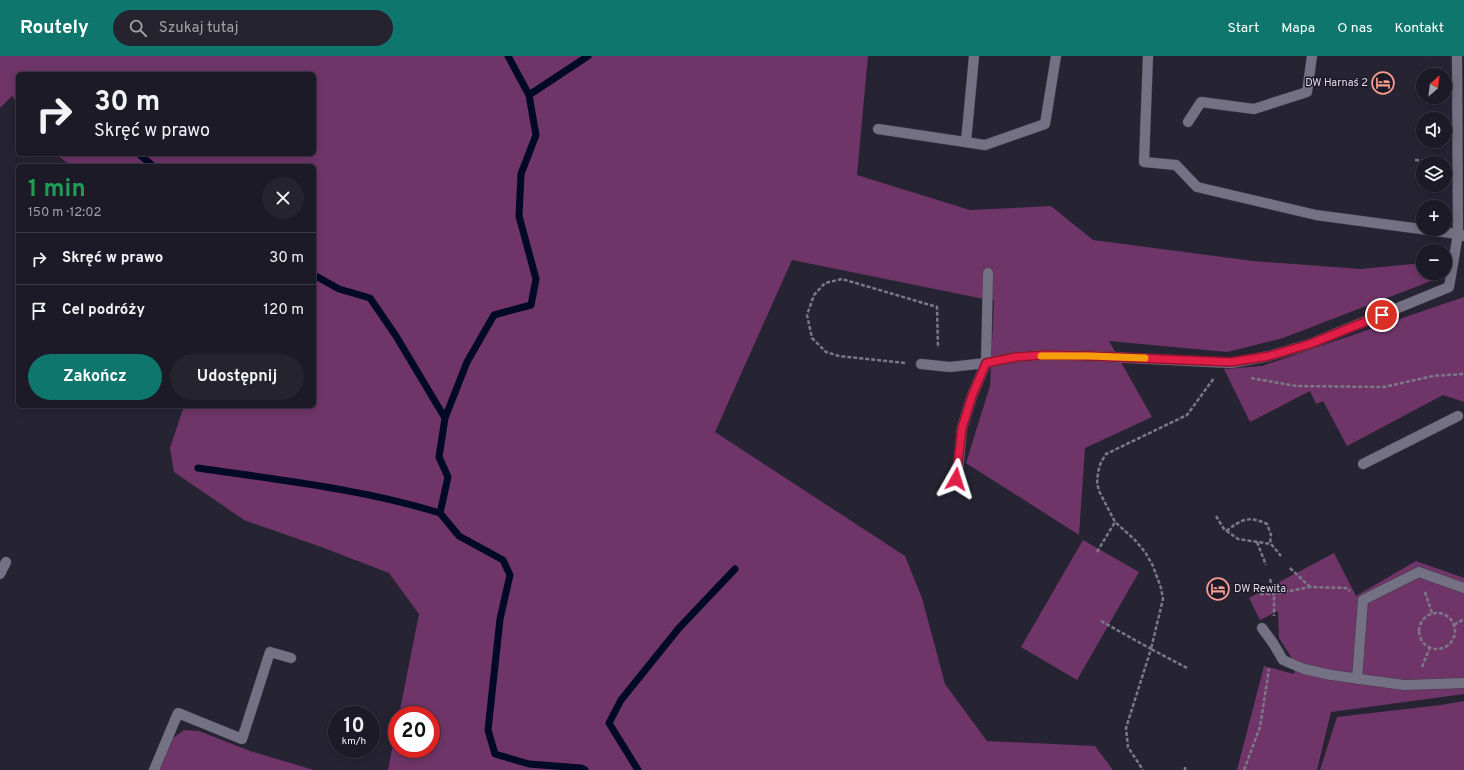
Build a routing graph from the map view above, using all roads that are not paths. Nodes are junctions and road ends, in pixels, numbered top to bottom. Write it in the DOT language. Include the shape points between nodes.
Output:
graph roads {
  1 [pos="974,56"];
  2 [pos="1056,56"];
  3 [pos="1148,56"];
  4 [pos="1312,56"];
  5 [pos="1457,56"];
  6 [pos="1188,122"];
  7 [pos="878,129"];
  8 [pos="966,142"];
  9 [pos="1461,235"];
  10 [pos="988,273"];
  11 [pos="986,363"];
  12 [pos="921,364"];
  13 [pos="1458,416"];
  14 [pos="1363,464"];
  15 [pos="956,479"];
  16 [pos="6,562"];
  17 [pos="0,574"];
  18 [pos="1464,588"];
  19 [pos="1262,628"];
  20 [pos="291,658"];
  21 [pos="1357,679"];
  22 [pos="1464,683"];
  23 [pos="154,770"];
  1 -- 8 [label="street"];
  2 -- 8 [label="street" via="1045,124 985,145"];
  3 -- 9 [label="street" via="1144,162 1176,164 1197,187 1316,215"];
  4 -- 6 [label="street" via="1307,92 1254,109 1201,102"];
  5 -- 9 [label="street"];
  7 -- 8 [label="street"];
  9 -- 11 [label="street" via="1449,287 1310,344 1283,352 1231,362 1045,355"];
  10 -- 11 [label="street"];
  11 -- 12 [label="street" via="950,367"];
  11 -- 15 [label="street" via="962,428"];
  13 -- 14 [label="street"];
  16 -- 17 [label="street"];
  18 -- 21 [label="street" via="1419,572 1363,600"];
  19 -- 21 [label="street" via="1283,660 1324,674"];
  20 -- 23 [label="street" via="270,652 242,739 178,713"];
  21 -- 22 [label="street" via="1404,685"];
}
